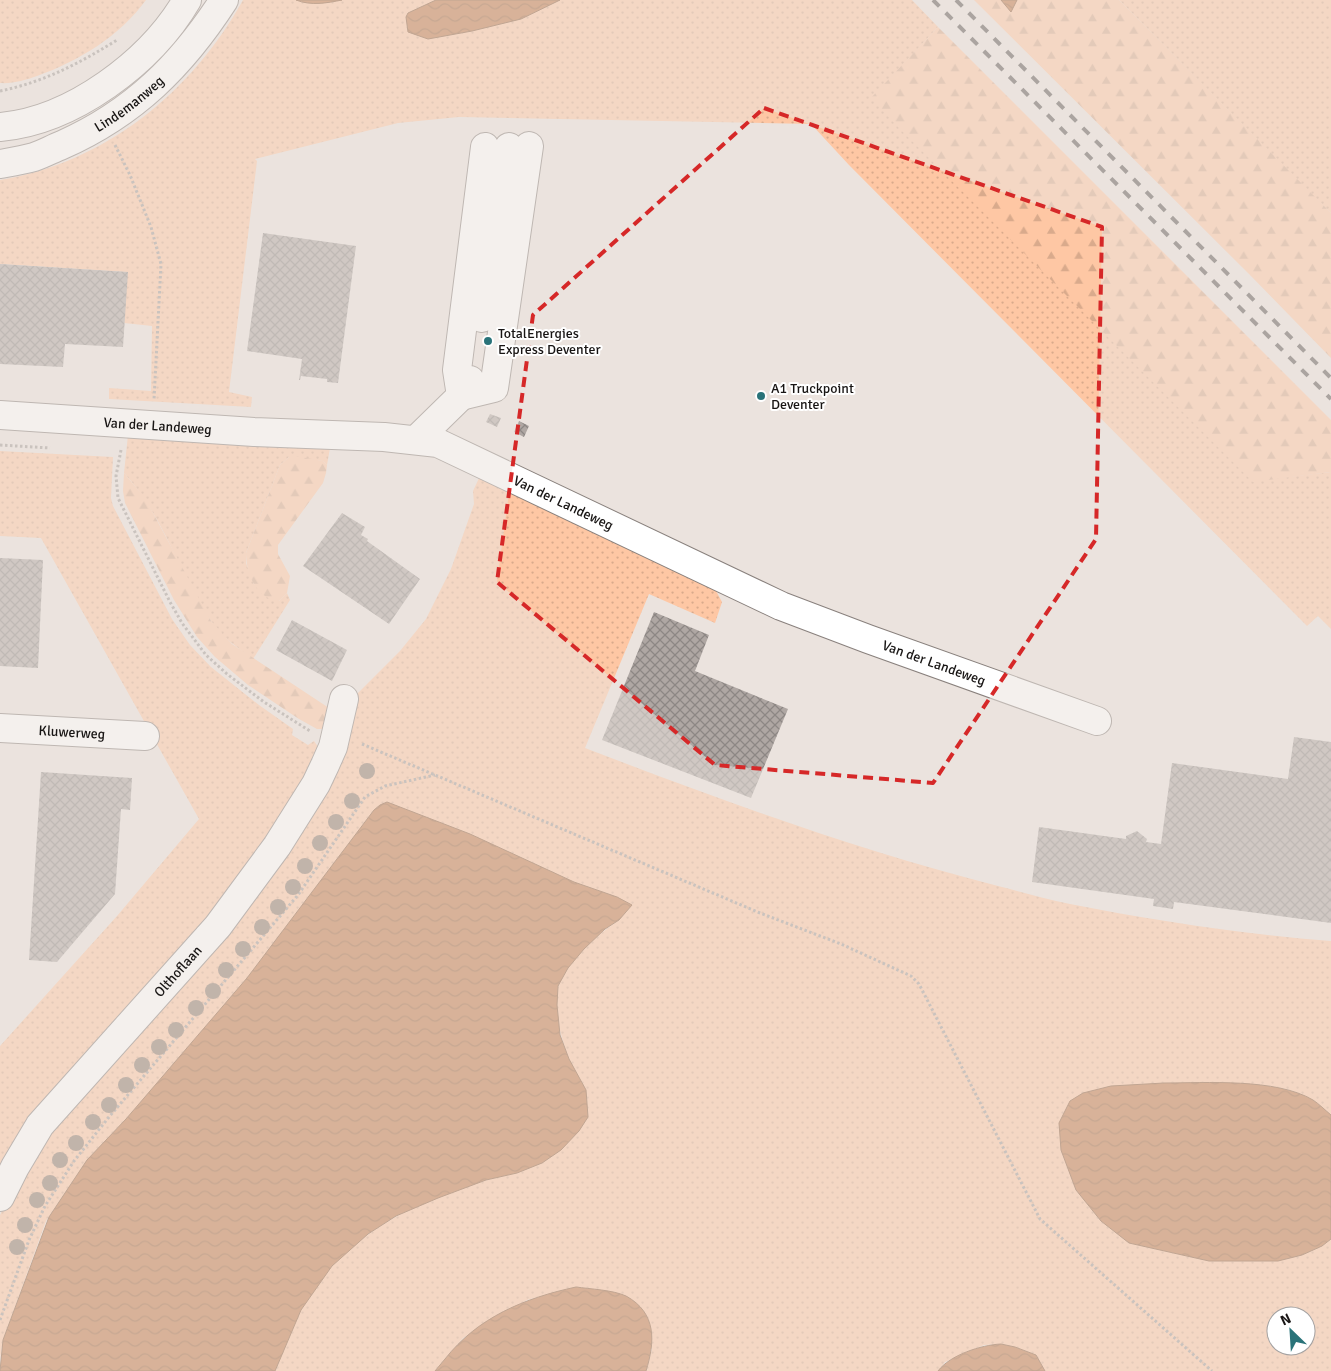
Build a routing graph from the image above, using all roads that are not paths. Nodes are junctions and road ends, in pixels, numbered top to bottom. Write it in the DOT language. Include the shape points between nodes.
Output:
graph roads {
  1 [pos="187,0"];
  2 [pos="224,0"];
  3 [pos="0,127"];
  4 [pos="0,164"];
  5 [pos="461,396"];
  6 [pos="0,415"];
  7 [pos="416,440"];
  8 [pos="344,700"];
  9 [pos="1098,721"];
  10 [pos="0,728"];
  11 [pos="145,736"];
  12 [pos="0,1197"];
  1 -- 3 [label="street, Lindemanweg" via="140,60 93,94 65,109 15,126"];
  2 -- 4 [label="street, Lindemanweg" via="181,59 140,98 76,138 34,157"];
  5 -- 5 [label="street" via="494,388 508,147 457,370"];
  5 -- 7 [label="street"];
  6 -- 7 [label="street, Van der Landeweg"];
  7 -- 9 [label="street, Van der Landeweg" via="438,443 781,606"];
  8 -- 12 [label="street, Olthoflaan" via="335,740 316,784 277,846 218,926 40,1125"];
  10 -- 11 [label="street, Kluwerweg"];
}
